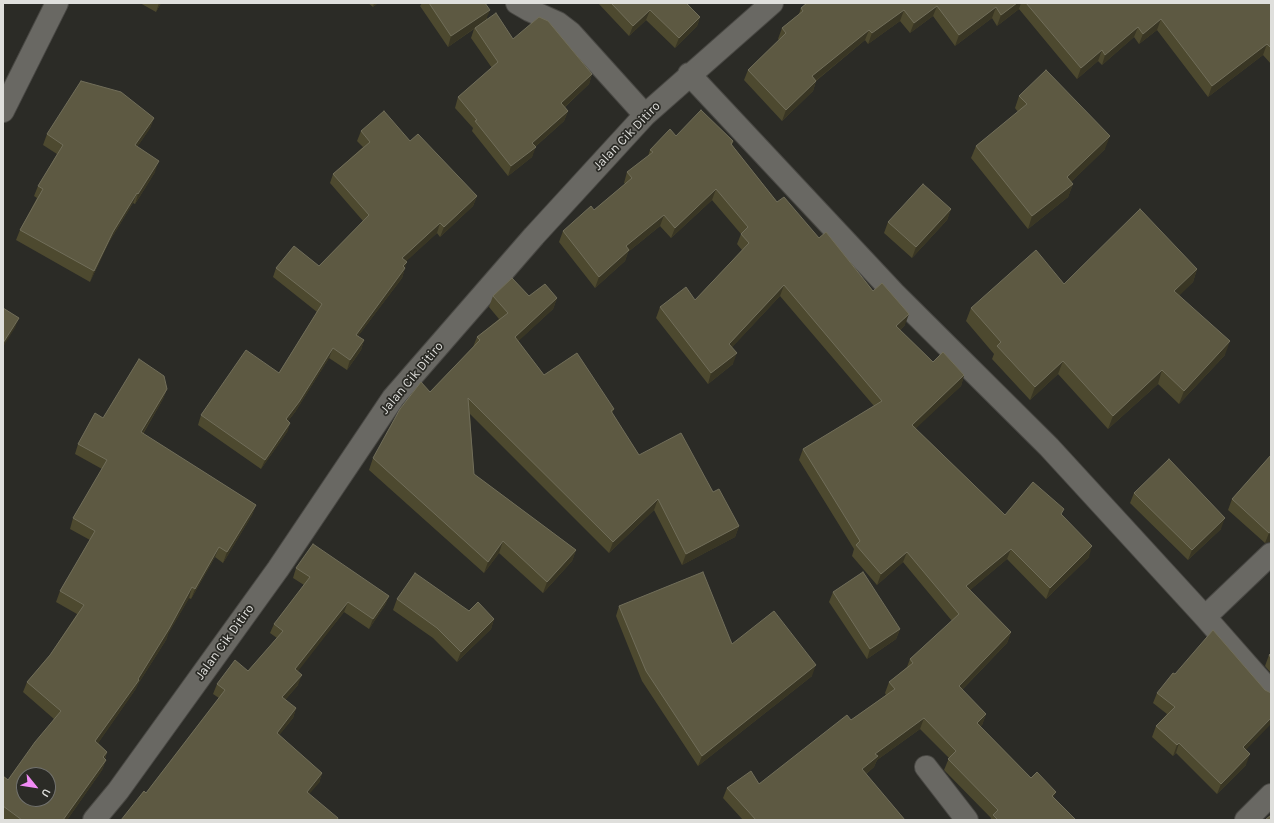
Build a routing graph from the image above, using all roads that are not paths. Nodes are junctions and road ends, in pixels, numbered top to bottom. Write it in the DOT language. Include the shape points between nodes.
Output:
graph roads {
  1 [pos="57,3"];
  2 [pos="516,3"];
  3 [pos="772,3"];
  4 [pos="689,74"];
  5 [pos="3,111"];
  6 [pos="645,115"];
  7 [pos="1271,554"];
  8 [pos="1205,617"];
  9 [pos="1271,692"];
  10 [pos="926,767"];
  11 [pos="1271,795"];
  12 [pos="94,820"];
  13 [pos="967,820"];
  14 [pos="1246,820"];
  1 -- 5 [label="street"];
  2 -- 6 [label="street" via="558,23 571,33"];
  3 -- 4 [label="street, Jalan Cik Ditiro"];
  4 -- 6 [label="street, Jalan Cik Ditiro"];
  4 -- 8 [label="street" via="894,293 1049,447"];
  6 -- 12 [label="street, Jalan Cik Ditiro" via="534,236 393,398 278,569 118,791"];
  7 -- 8 [label="street"];
  8 -- 9 [label="street"];
  10 -- 13 [label="street"];
  11 -- 14 [label="street"];
}
